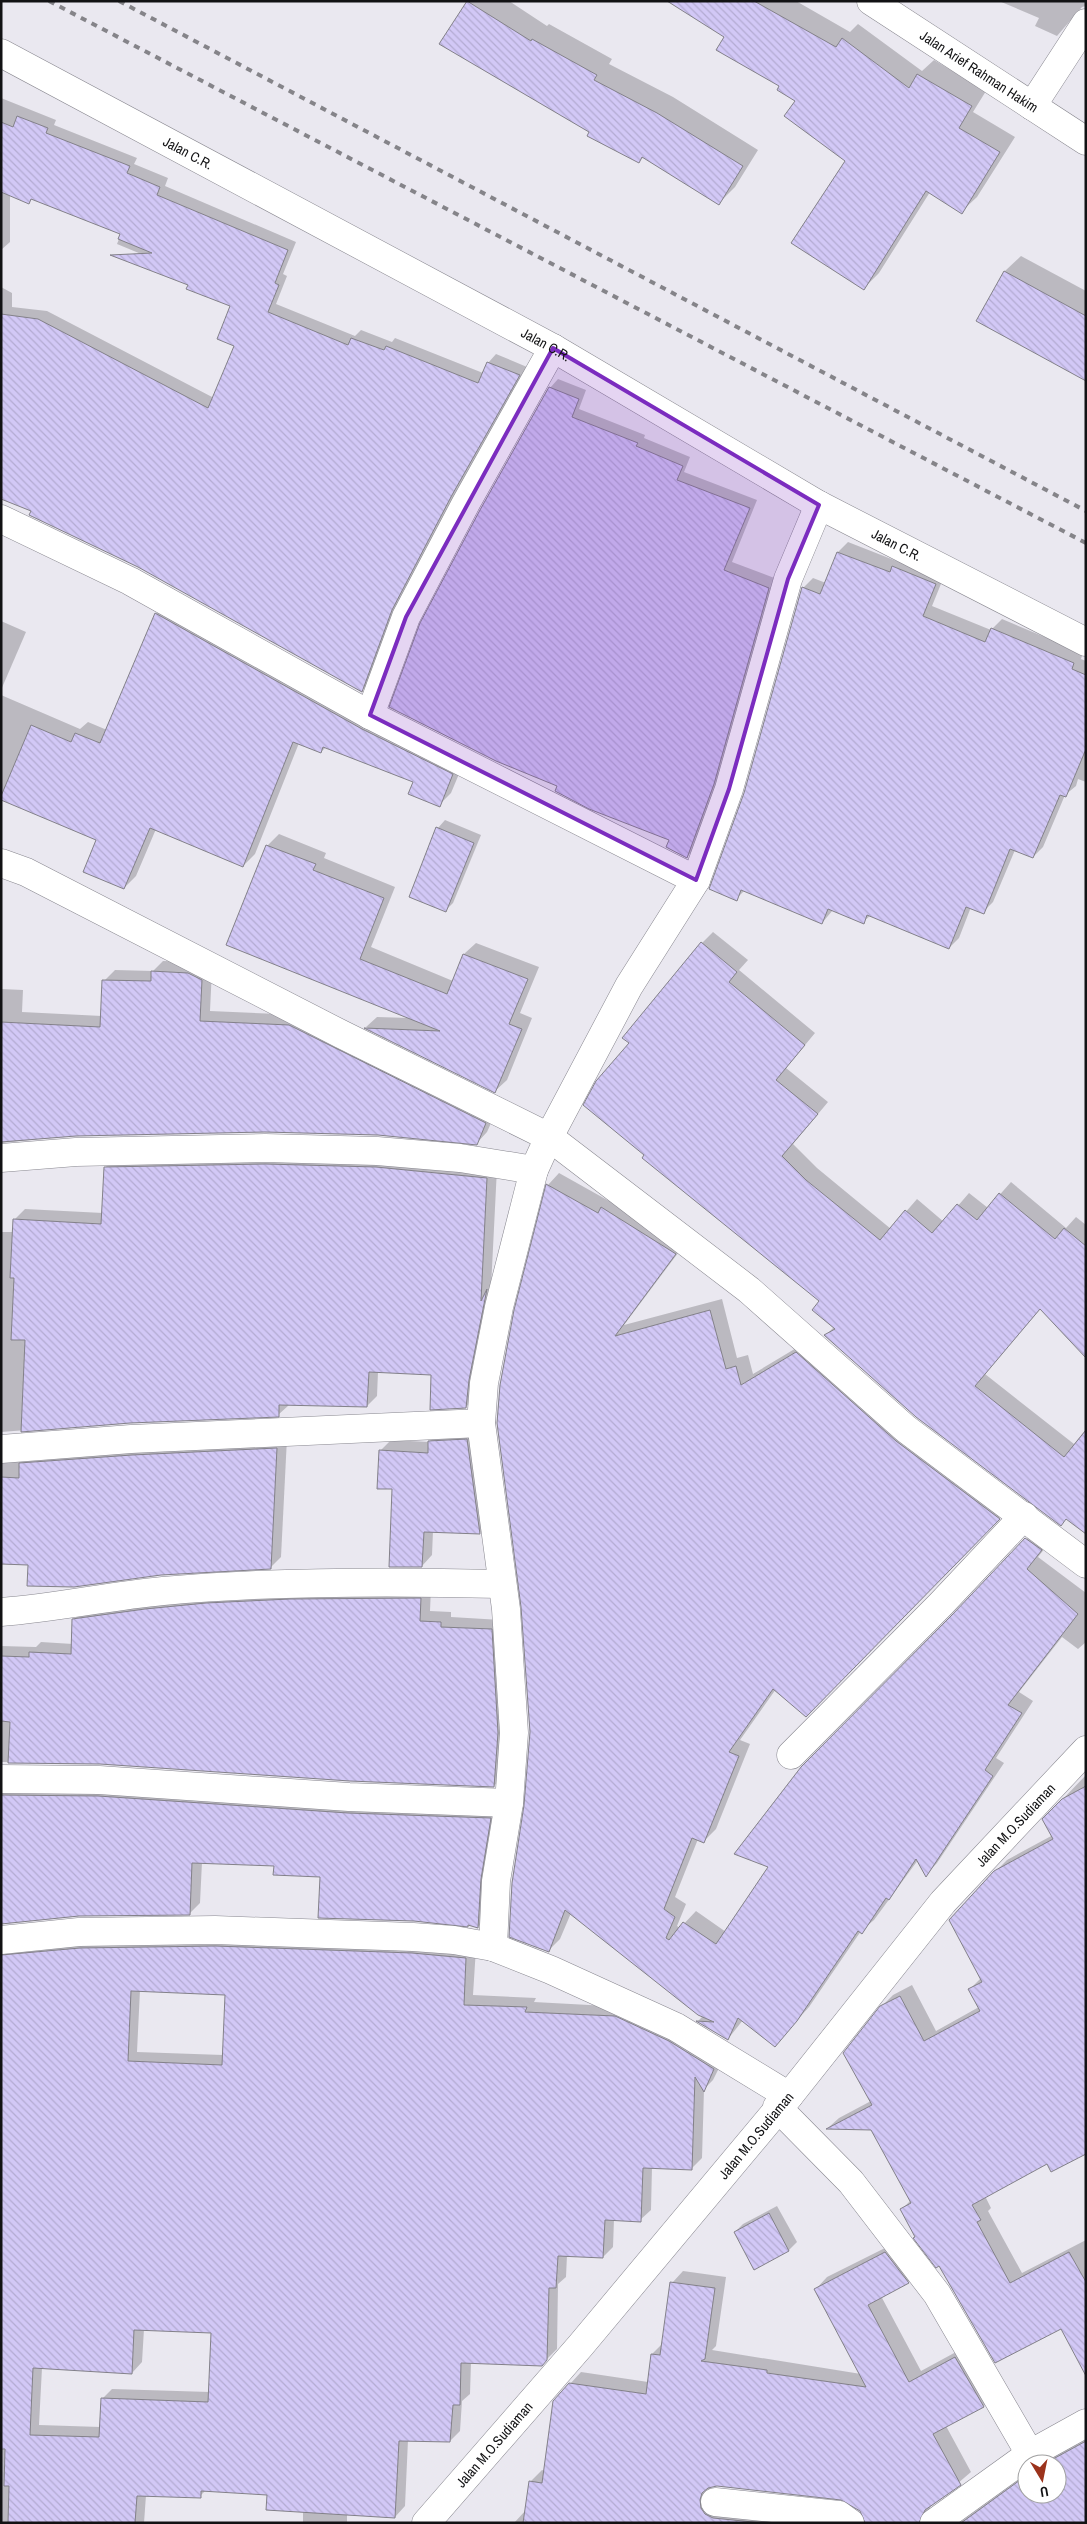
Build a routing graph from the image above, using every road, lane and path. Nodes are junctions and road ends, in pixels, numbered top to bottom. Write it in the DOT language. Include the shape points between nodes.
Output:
graph roads {
  1 [pos="872,1"];
  2 [pos="1086,23"];
  3 [pos="1,53"];
  4 [pos="1032,106"];
  5 [pos="1086,142"];
  6 [pos="553,348"];
  7 [pos="819,505"];
  8 [pos="1,519"];
  9 [pos="1086,642"];
  10 [pos="370,715"];
  11 [pos="1,863"];
  12 [pos="696,880"];
  13 [pos="549,1137"];
  14 [pos="1,1158"];
  15 [pos="534,1170"];
  16 [pos="480,1423"];
  17 [pos="1,1449"];
  18 [pos="1024,1516"];
  19 [pos="1086,1564"];
  20 [pos="501,1584"];
  21 [pos="1,1612"];
  22 [pos="1086,1750"];
  23 [pos="791,1755"];
  24 [pos="1,1779"];
  25 [pos="509,1803"];
  26 [pos="1,1940"];
  27 [pos="492,1947"];
  28 [pos="783,2101"];
  29 [pos="1086,2423"];
  30 [pos="1030,2454"];
  31 [pos="1017,2463"];
  32 [pos="716,2502"];
  33 [pos="426,2523"];
  34 [pos="850,2523"];
  35 [pos="934,2523"];
  1 -- 4 [label="street, Jalan Arief Rahman Hakim"];
  2 -- 4 [label="street"];
  3 -- 6 [label="street, Jalan C.R."];
  4 -- 5 [label="street, Jalan Arief Rahman Hakim"];
  6 -- 7 [label="street, Jalan C.R."];
  6 -- 10 [label="street" via="406,617"];
  7 -- 9 [label="street, Jalan C.R."];
  7 -- 12 [label="street" via="788,579 730,789"];
  8 -- 10 [label="street" via="130,581"];
  10 -- 12 [label="street"];
  11 -- 13 [label="street" via="34,876"];
  12 -- 13 [label="street" via="629,986"];
  13 -- 15 [label="street"];
  13 -- 18 [label="street" via="749,1290 906,1429"];
  14 -- 15 [label="street" via="76,1152 265,1148 377,1151 460,1158"];
  15 -- 16 [label="street" via="499,1307 484,1383"];
  16 -- 17 [label="street" via="132,1438"];
  16 -- 20 [label="street"];
  18 -- 19 [label="street"];
  18 -- 23 [label="street"];
  20 -- 21 [label="street" via="331,1582 223,1587 136,1594"];
  20 -- 25 [label="street" via="506,1609 514,1721"];
  22 -- 28 [label="street, Jalan M.O.Sudiaman" via="943,1902"];
  24 -- 25 [label="street" via="99,1780 349,1797"];
  25 -- 27 [label="street" via="496,1881"];
  26 -- 27 [label="street" via="79,1932 215,1930 413,1937"];
  27 -- 28 [label="street" via="676,2027"];
  28 -- 30 [label="street" via="851,2182 937,2294"];
  28 -- 33 [label="street, Jalan M.O.Sudiaman" via="581,2345"];
  29 -- 30 [label="street"];
  31 -- 35 [label="street"];
  32 -- 34 [label="street" via="839,2515"];
}
